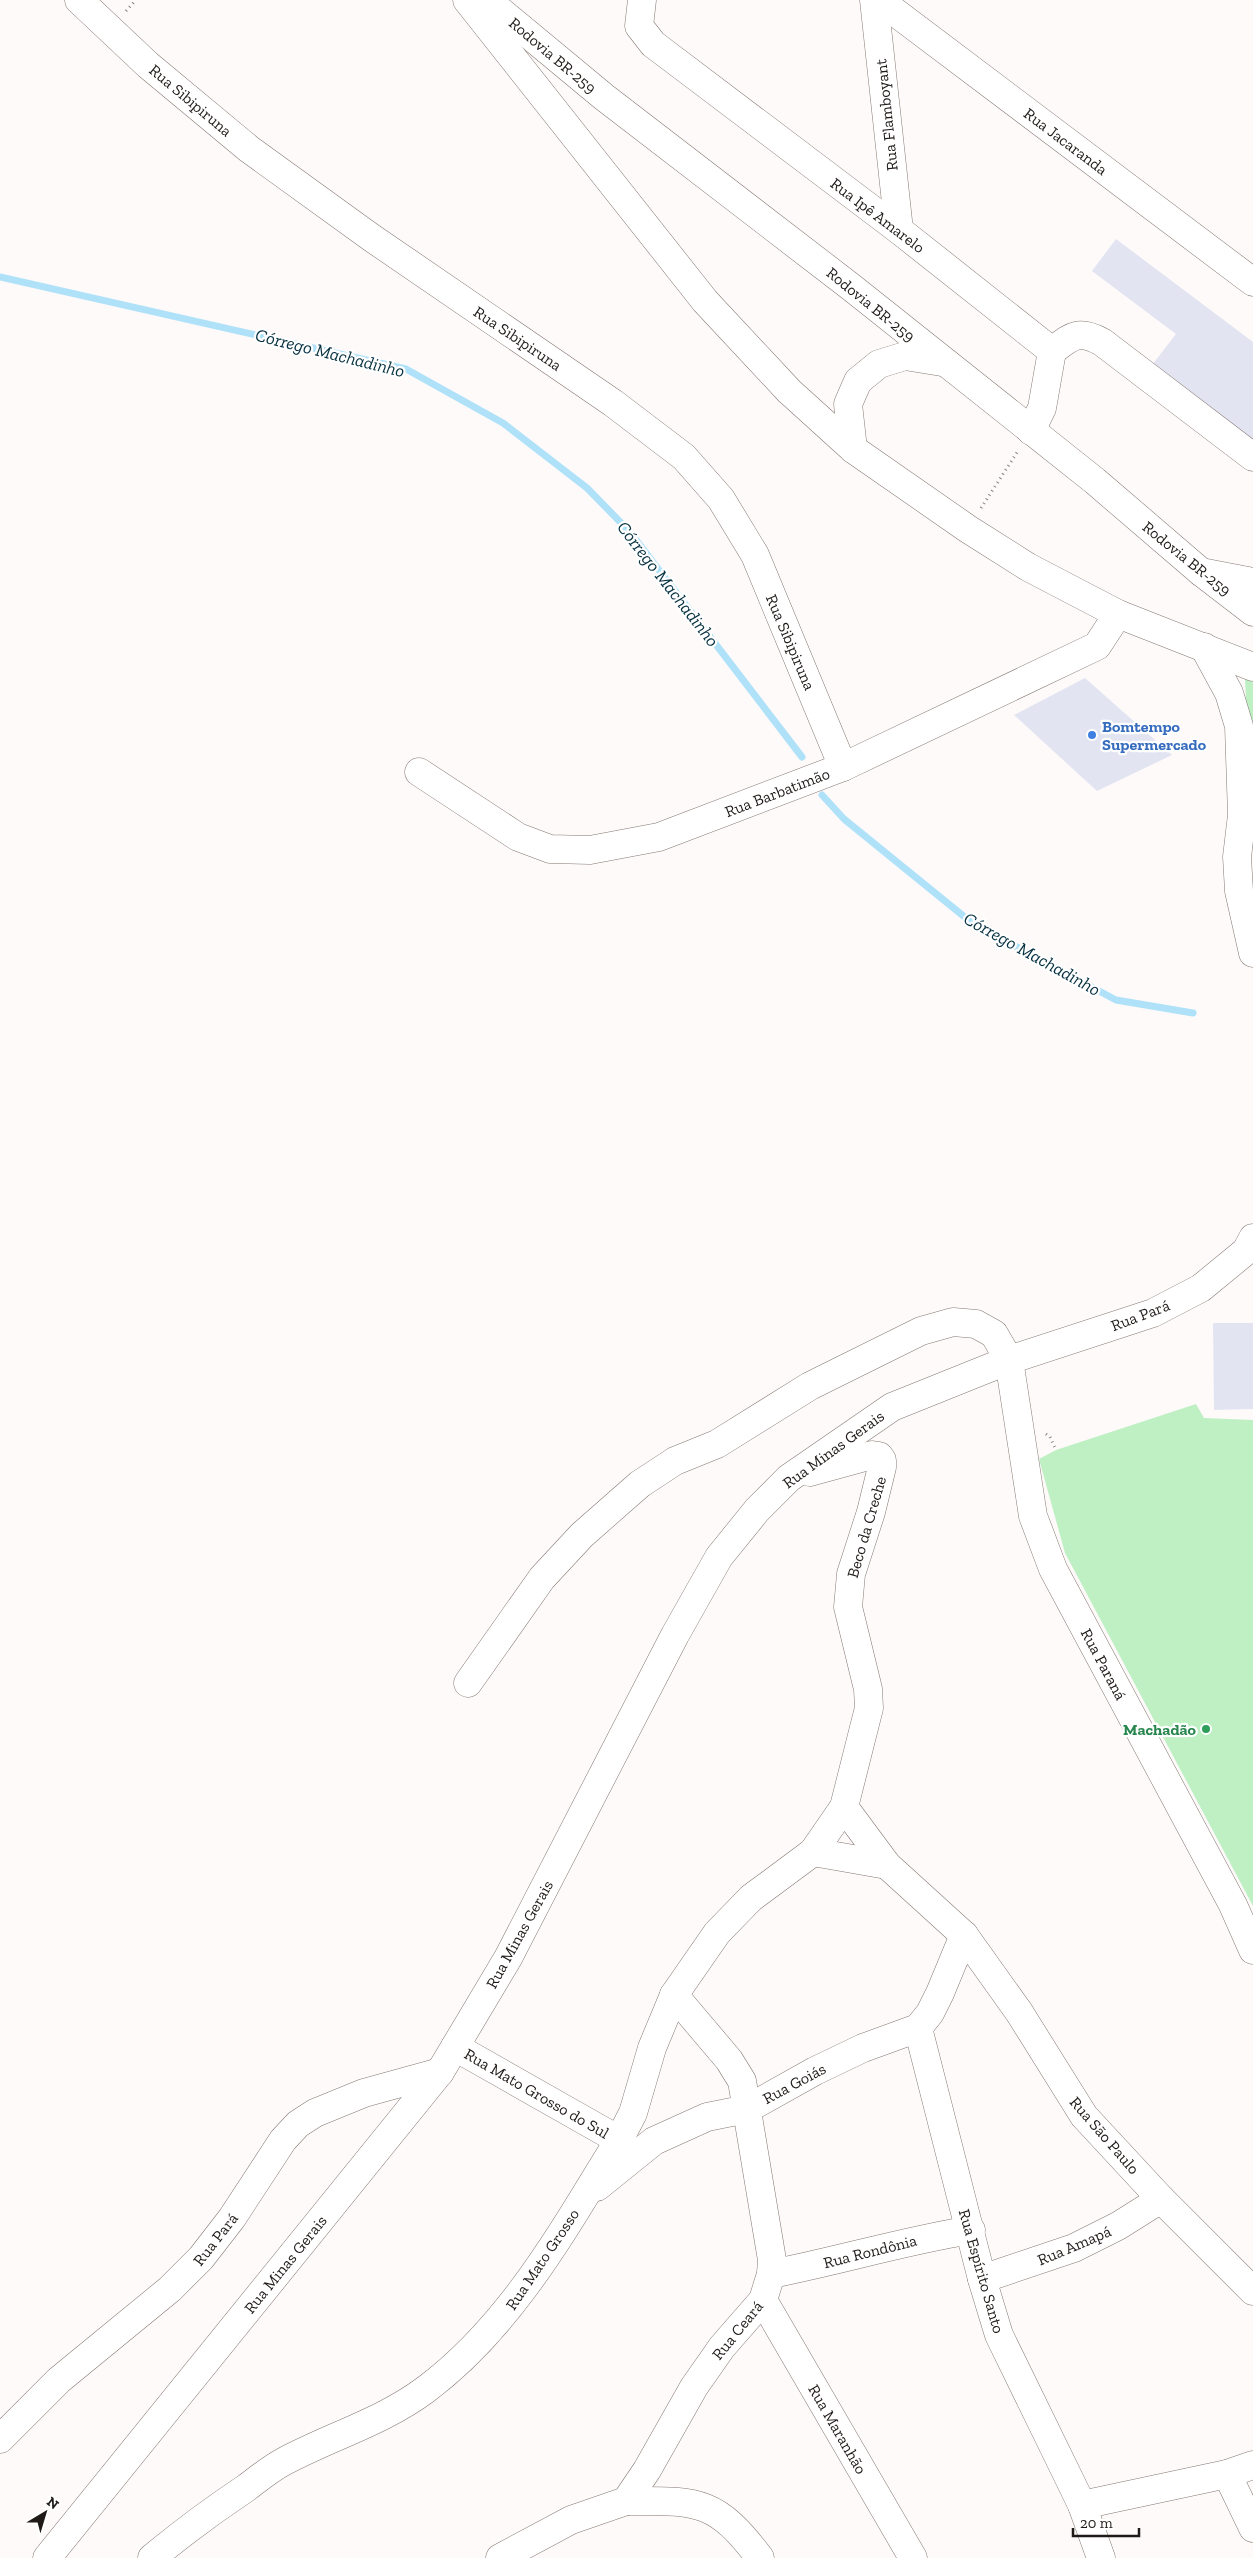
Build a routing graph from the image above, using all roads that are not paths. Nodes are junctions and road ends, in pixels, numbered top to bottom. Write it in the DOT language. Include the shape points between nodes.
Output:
graph roads {
  1 [pos="79,0"];
  2 [pos="467,0"];
  3 [pos="487,0"];
  4 [pos="874,0"];
  5 [pos="879,0"];
  6 [pos="641,13"];
  7 [pos="898,230"];
  8 [pos="1253,282"];
  9 [pos="1052,351"];
  10 [pos="943,362"];
  11 [pos="1031,431"];
  12 [pos="853,449"];
  13 [pos="1253,457"];
  14 [pos="1201,572"];
  15 [pos="1253,582"];
  16 [pos="1253,612"];
  17 [pos="1118,614"];
  18 [pos="1204,647"];
  19 [pos="1253,666"];
  20 [pos="843,767"];
  21 [pos="420,772"];
  22 [pos="1248,811"];
  23 [pos="1253,952"];
  24 [pos="1253,1238"];
  25 [pos="1008,1360"];
  26 [pos="789,1478"];
  27 [pos="468,1683"];
  28 [pos="844,1807"];
  29 [pos="813,1852"];
  30 [pos="887,1865"];
  31 [pos="964,1935"];
  32 [pos="1253,1950"];
  33 [pos="674,1995"];
  34 [pos="918,2028"];
  35 [pos="455,2047"];
  36 [pos="440,2072"];
  37 [pos="747,2109"];
  38 [pos="619,2140"];
  39 [pos="585,2194"];
  40 [pos="1161,2199"];
  41 [pos="971,2230"];
  42 [pos="770,2274"];
  43 [pos="982,2279"];
  44 [pos="1253,2291"];
  45 [pos="763,2300"];
  46 [pos="0,2439"];
  47 [pos="1253,2465"];
  48 [pos="1227,2474"];
  49 [pos="626,2501"];
  50 [pos="1082,2505"];
  51 [pos="1253,2528"];
  52 [pos="47,2558"];
  53 [pos="152,2558"];
  54 [pos="500,2558"];
  55 [pos="760,2558"];
  56 [pos="913,2558"];
  57 [pos="1101,2558"];
  1 -- 20 [label="main road, Rua Sibipiruna" via="148,65 249,149 372,238 613,403 684,457 722,499 755,555"];
  2 -- 12 [label="main road" via="704,301 789,392"];
  3 -- 10 [label="main road, Rodovia BR-259" via="604,97 852,287"];
  4 -- 7 [label="main road, Rua Flamboyant"];
  5 -- 8 [label="main road, Rua Jacaranda"];
  6 -- 7 [label="main road, Rua Ipê Amarelo" via="653,44"];
  7 -- 9 [label="main road, Rua Ipê Amarelo"];
  9 -- 11 [label="main road" via="1042,408"];
  9 -- 13 [label="main road" via="1079,334 1089,335"];
  10 -- 11 [label="main road, Rodovia BR-259"];
  10 -- 12 [label="main road" via="905,356 879,364 858,381 848,404"];
  11 -- 14 [label="main road, Rodovia BR-259"];
  12 -- 17 [label="main road" via="1028,567"];
  14 -- 15 [label="main road"];
  14 -- 16 [label="main road, Rodovia BR-259"];
  17 -- 18 [label="main road"];
  17 -- 20 [label="main road, Rua Barbatimão" via="1097,646"];
  18 -- 19 [label="main road"];
  18 -- 22 [label="main road" via="1229,693 1239,726"];
  20 -- 21 [label="main road, Rua Barbatimão" via="659,837 590,850 550,849 518,837"];
  22 -- 23 [label="main road" via="1237,857 1239,891"];
  24 -- 25 [label="main road, Rua Pará" via="1246,1251 1201,1288 1153,1313"];
  25 -- 26 [label="main road, Rua Minas Gerais" via="892,1407"];
  25 -- 27 [label="main road, Rua Paraná" via="994,1334 976,1324 953,1322 921,1331 810,1386 717,1444 675,1461 640,1484 582,1535 542,1578"];
  25 -- 32 [label="main road, Rua Paraná" via="1033,1516 1053,1569"];
  26 -- 28 [label="main road, Beco da Creche" via="872,1456 879,1456 882,1460 871,1512 851,1574 848,1607 868,1689 869,1708"];
  26 -- 35 [label="main road, Rua Minas Gerais" via="757,1510 719,1557 675,1635 508,1958"];
  28 -- 29 [label="main road, Rua Mato Grosso"];
  28 -- 30 [label="main road, Rua São Paulo"];
  29 -- 30 [label="main road"];
  29 -- 33 [label="main road, Rua Mato Grosso" via="751,1898 717,1933"];
  30 -- 31 [label="main road, Rua São Paulo"];
  31 -- 34 [label="main road" via="940,1993"];
  31 -- 40 [label="main road, Rua São Paulo" via="1084,2116"];
  33 -- 37 [label="main road, Rua Ceará" via="729,2060 742,2081"];
  33 -- 38 [label="main road, Rua Mato Grosso" via="652,2048 632,2113"];
  34 -- 37 [label="main road, Rua Goiás" via="863,2048"];
  34 -- 41 [label="main road, Rua Espírito Santo"];
  35 -- 36 [label="main road, Rua Minas Gerais"];
  35 -- 38 [label="main road, Rua Mato Grosso do Sul"];
  36 -- 46 [label="main road, Rua Pará" via="364,2093 315,2112 298,2124 283,2140 232,2218 201,2258 170,2289 59,2380"];
  36 -- 52 [label="main road, Rua Minas Gerais"];
  37 -- 39 [label="main road, Rua Goiás" via="708,2118 654,2140 603,2184"];
  37 -- 42 [label="main road, Rua Ceará" via="770,2246"];
  38 -- 39 [label="main road, Rua Mato Grosso"];
  39 -- 53 [label="main road, Rua Mato Grosso" via="518,2298 454,2367 424,2391 385,2414 282,2463 200,2519"];
  40 -- 43 [label="main road, Rua Amapá" via="1074,2248"];
  40 -- 44 [label="main road, Rua São Paulo"];
  41 -- 42 [label="main road, Rua Rondônia" via="916,2239"];
  41 -- 43 [label="main road, Rua Espírito Santo"];
  42 -- 45 [label="main road, Rua Ceará"];
  43 -- 50 [label="main road, Rua Espírito Santo" via="999,2335"];
  45 -- 49 [label="main road, Rua Ceará" via="722,2347 694,2387 648,2470"];
  45 -- 56 [label="main road, Rua Maranhão"];
  47 -- 48 [label="main road"];
  48 -- 50 [label="main road"];
  48 -- 51 [label="main road"];
  49 -- 54 [label="main road" via="571,2520"];
  49 -- 55 [label="main road" via="682,2501 704,2506 740,2531"];
  50 -- 57 [label="main road, Rua Espírito Santo"];
}
